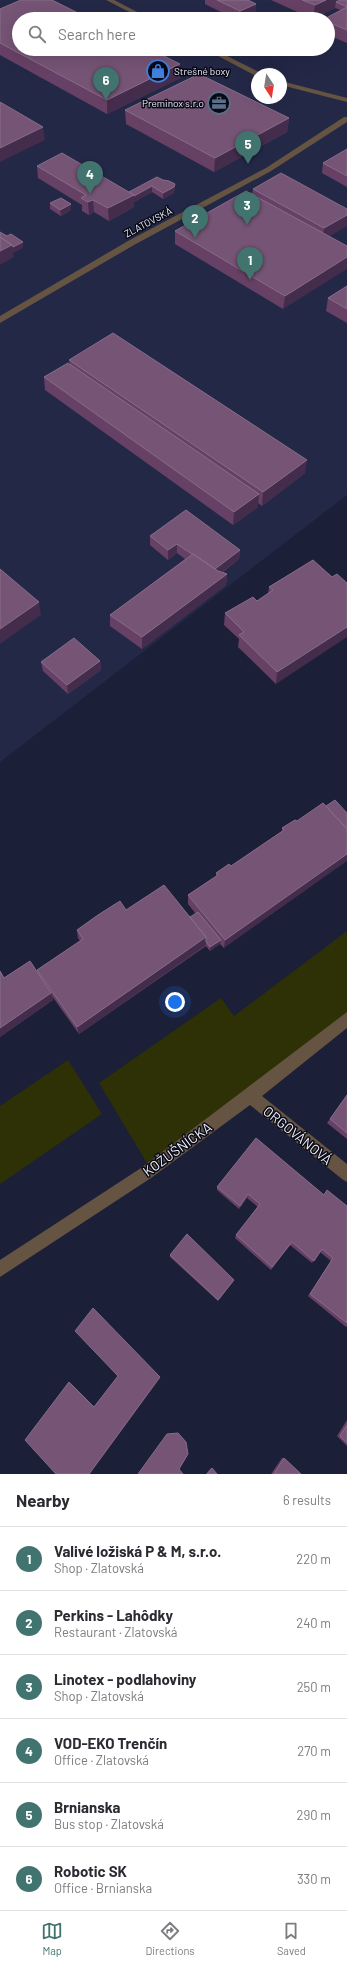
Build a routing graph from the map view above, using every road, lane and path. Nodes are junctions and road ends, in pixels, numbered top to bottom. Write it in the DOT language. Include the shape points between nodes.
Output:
graph roads {
  1 [pos="109,0"];
  2 [pos="134,12"];
  3 [pos="222,56"];
  4 [pos="251,70"];
  5 [pos="287,85"];
  6 [pos="346,108"];
  7 [pos="0,320"];
  8 [pos="347,1019"];
  9 [pos="250,1096"];
  10 [pos="347,1174"];
  11 [pos="0,1269"];
  1 -- 2 [label="street"];
  3 -- 4 [label="street"];
  5 -- 6 [label="street"];
  6 -- 7 [label="street, ZLATOVSKÁ" via="319,140"];
  8 -- 9 [label="street, KOŽUŠNÍCKA"];
  9 -- 10 [label="street, ORGOVÁNOVÁ"];
  9 -- 11 [label="street, KOŽUŠNÍCKA" via="146,1173"];
}
